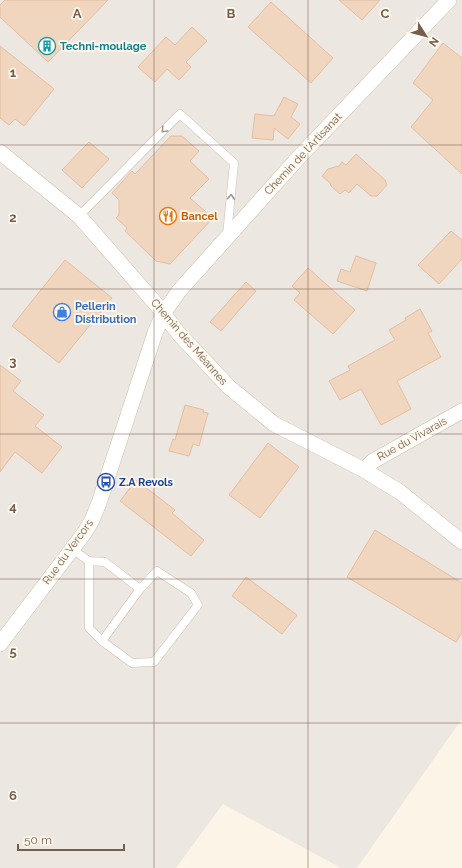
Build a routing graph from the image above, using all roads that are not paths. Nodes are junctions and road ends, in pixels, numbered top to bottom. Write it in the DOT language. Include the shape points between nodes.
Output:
graph roads {
  1 [pos="449,0"];
  2 [pos="0,152"];
  3 [pos="80,216"];
  4 [pos="227,236"];
  5 [pos="164,314"];
  6 [pos="462,411"];
  7 [pos="364,470"];
  8 [pos="462,542"];
  9 [pos="72,549"];
  10 [pos="89,561"];
  11 [pos="140,589"];
  12 [pos="102,641"];
  13 [pos="0,644"];
  1 -- 4 [label="street, Chemin de l'Artisanat"];
  2 -- 3 [label="street, Chemin des Méannes"];
  4 -- 3 [label="lane, one-way" via="234,163 180,114"];
  3 -- 5 [label="street, Chemin des Méannes"];
  4 -- 5 [label="street, Chemin de l'Artisanat" via="179,291"];
  5 -- 7 [label="street, Chemin des Méannes" via="179,334 229,387 274,424"];
  5 -- 9 [label="street, Rue du Vercors" via="155,333 99,503 85,532"];
  6 -- 7 [label="street, Rue du Vivarais" via="373,461"];
  7 -- 8 [label="street, Chemin des Méannes" via="400,492"];
  9 -- 10 [label="lane"];
  9 -- 13 [label="street, Rue du Vercors"];
  10 -- 11 [label="lane" via="105,562"];
  10 -- 12 [label="lane" via="89,628"];
  11 -- 12 [label="lane"];
  11 -- 12 [label="lane" via="157,571 191,593 198,605 154,662 132,663"];
}
